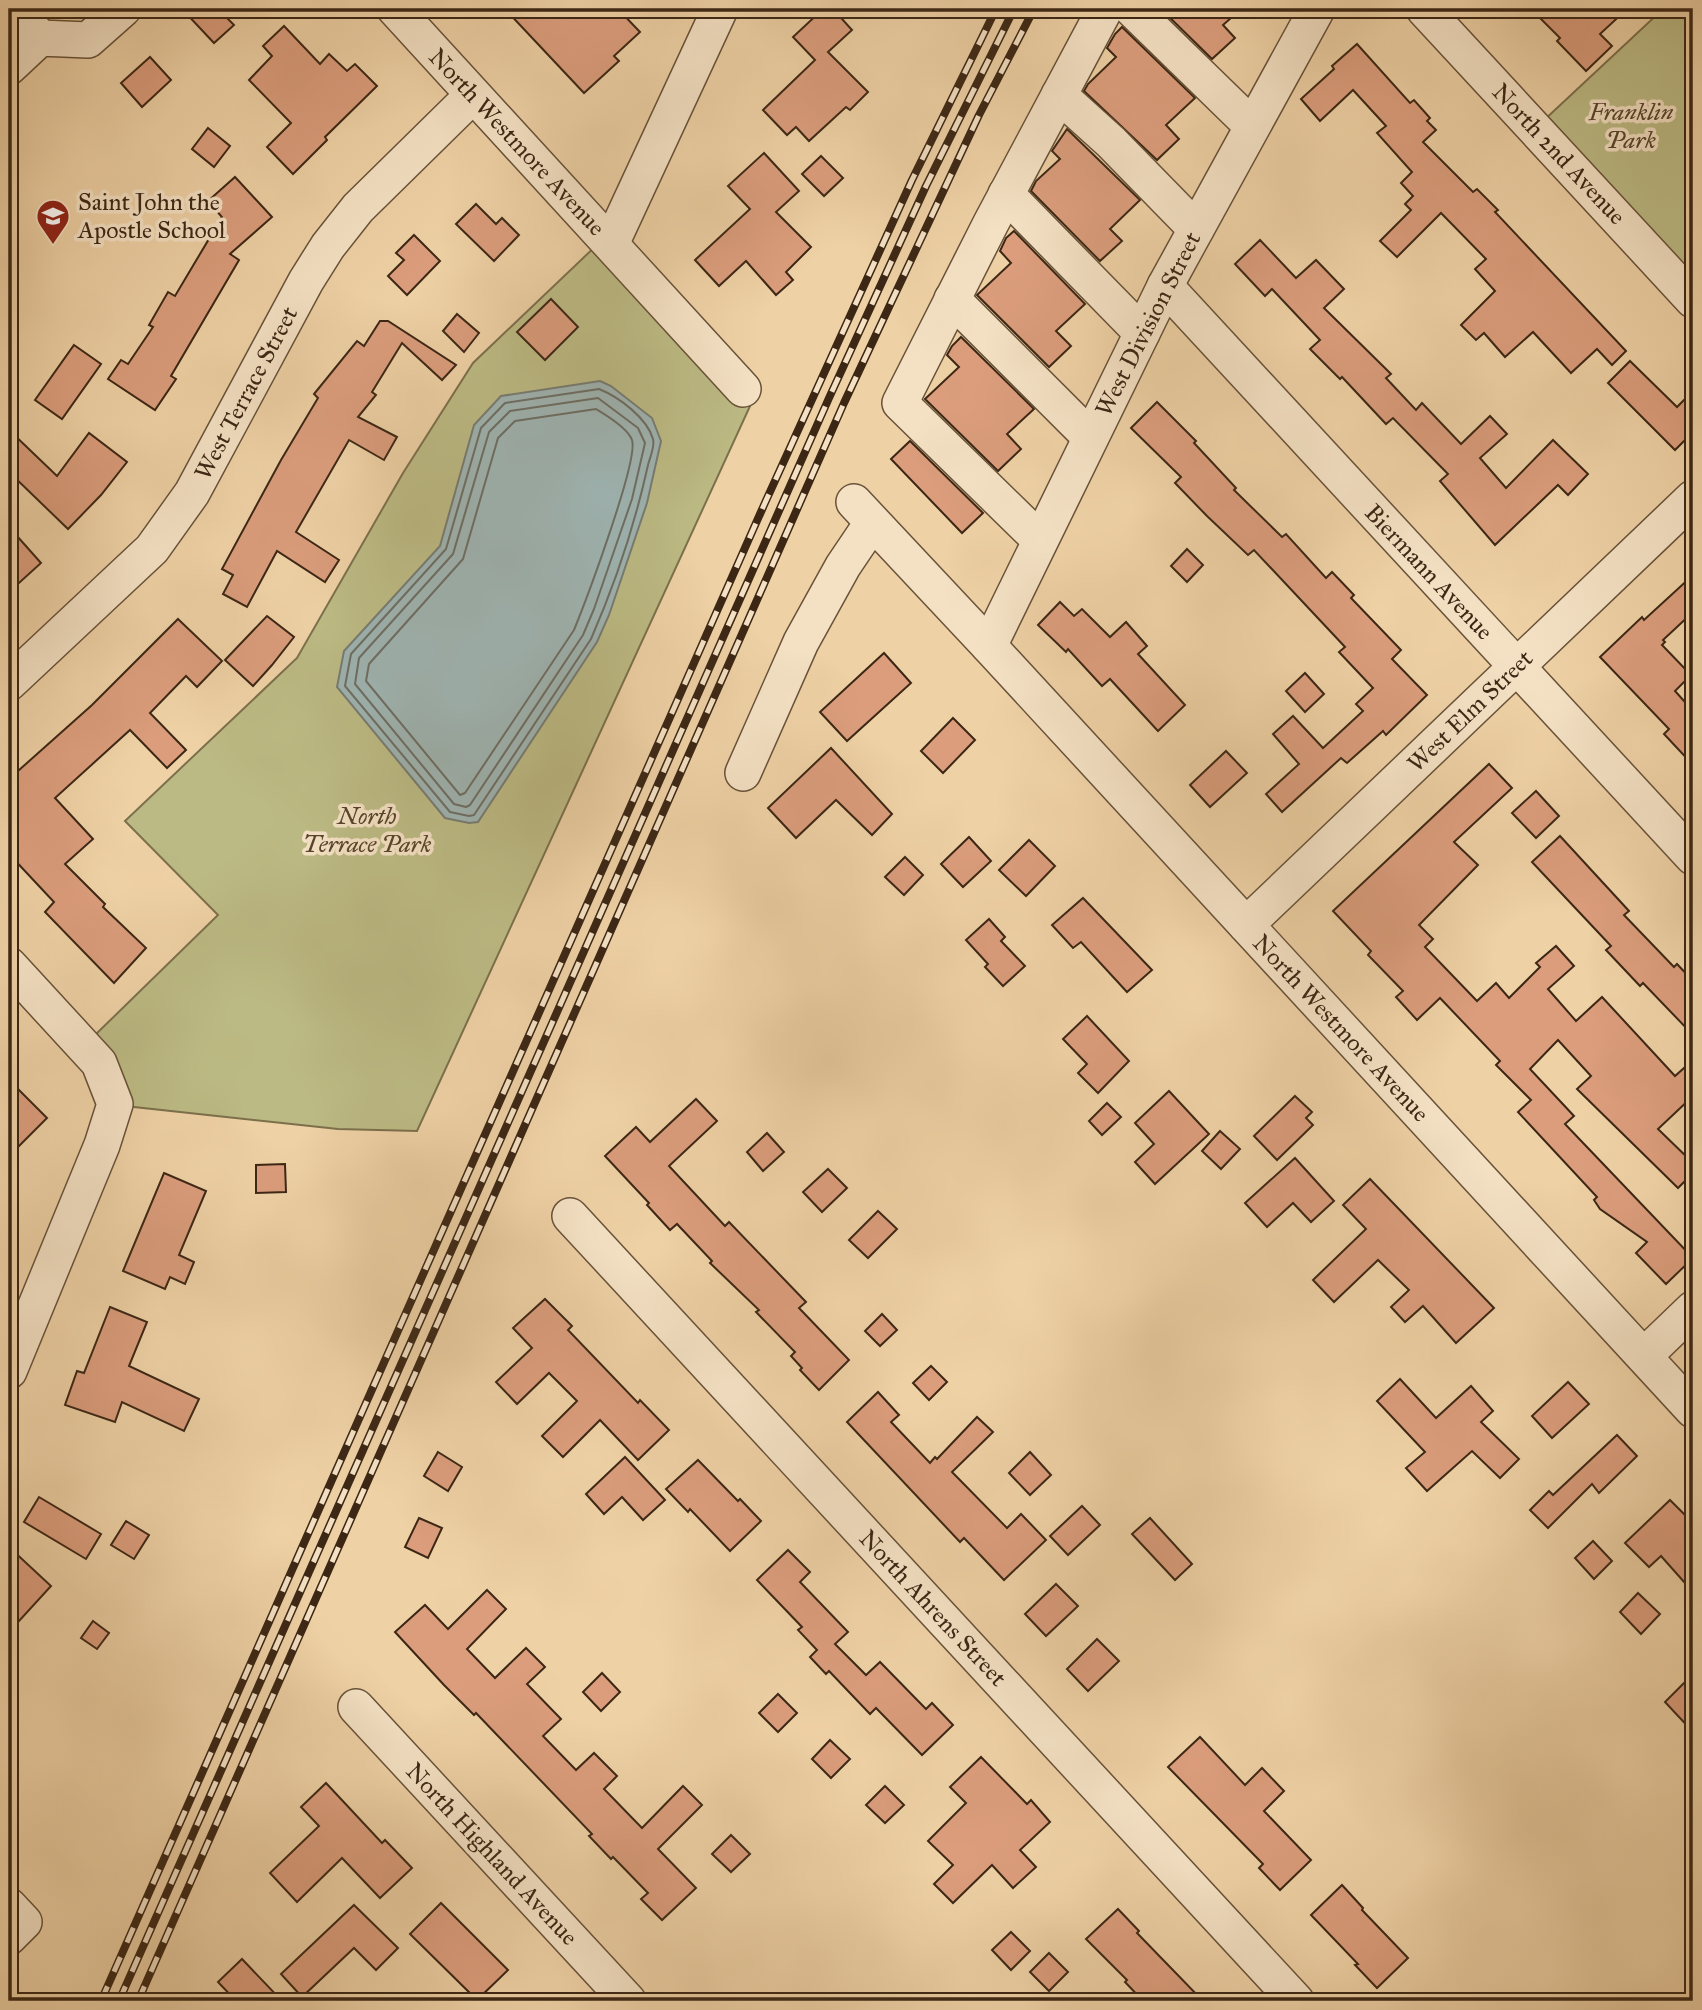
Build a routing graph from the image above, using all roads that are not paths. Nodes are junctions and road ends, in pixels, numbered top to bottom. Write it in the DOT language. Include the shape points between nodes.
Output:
graph roads {
  1 [pos="15,9"];
  2 [pos="123,9"];
  3 [pos="395,9"];
  4 [pos="720,9"];
  5 [pos="1105,9"];
  6 [pos="1132,9"];
  7 [pos="1424,9"];
  8 [pos="1304,15"];
  9 [pos="40,38"];
  10 [pos="9,67"];
  11 [pos="473,95"];
  12 [pos="1059,95"];
  13 [pos="1252,126"];
  14 [pos="1006,194"];
  15 [pos="1196,229"];
  16 [pos="611,244"];
  17 [pos="1165,286"];
  18 [pos="953,299"];
  19 [pos="1693,300"];
  20 [pos="1142,332"];
  21 [pos="743,389"];
  22 [pos="1090,437"];
  23 [pos="1693,498"];
  24 [pos="1040,540"];
  25 [pos="989,646"];
  26 [pos="1517,667"];
  27 [pos="9,683"];
  28 [pos="743,773"];
  29 [pos="1693,857"];
  30 [pos="1246,925"];
  31 [pos="9,965"];
  32 [pos="570,1216"];
  33 [pos="1693,1309"];
  34 [pos="1644,1356"];
  35 [pos="9,1371"];
  36 [pos="1693,1410"];
  37 [pos="356,1707"];
  38 [pos="628,2001"];
  39 [pos="1296,2001"];
  1 -- 9 [label="street"];
  2 -- 9 [label="street" via="88,40"];
  3 -- 11 [label="street, North Westmore Avenue"];
  4 -- 16 [label="street"];
  5 -- 12 [label="street"];
  6 -- 13 [label="street"];
  7 -- 19 [label="street, North 2nd Avenue"];
  8 -- 13 [label="street, West Division Street"];
  9 -- 10 [label="street"];
  11 -- 16 [label="street, North Westmore Avenue"];
  11 -- 27 [label="street, West Terrace Street" via="358,208 328,246 171,526"];
  12 -- 14 [label="street"];
  12 -- 15 [label="street"];
  13 -- 15 [label="street, West Division Street"];
  14 -- 18 [label="street"];
  14 -- 20 [label="street"];
  15 -- 17 [label="street, West Division Street"];
  16 -- 21 [label="street, North Westmore Avenue"];
  17 -- 20 [label="street, West Division Street"];
  17 -- 26 [label="street, Biermann Avenue"];
  18 -- 22 [label="street"];
  18 -- 24 [label="street" via="900,403"];
  20 -- 22 [label="street, West Division Street"];
  22 -- 24 [label="street, West Division Street"];
  23 -- 26 [label="street, West Elm Street"];
  24 -- 25 [label="street, West Division Street"];
  25 -- 28 [label="street, North Westmore Avenue" via="863,512 843,566 801,642"];
  25 -- 30 [label="street, North Westmore Avenue"];
  26 -- 29 [label="street, Biermann Avenue"];
  26 -- 30 [label="street, West Elm Street"];
  30 -- 34 [label="street, North Westmore Avenue"];
  31 -- 35 [label="street" via="99,1063 114,1104 102,1145"];
  32 -- 39 [label="street, North Ahrens Street"];
  33 -- 34 [label="street"];
  34 -- 36 [label="street, North Westmore Avenue"];
  37 -- 38 [label="street, North Highland Avenue"];
}
